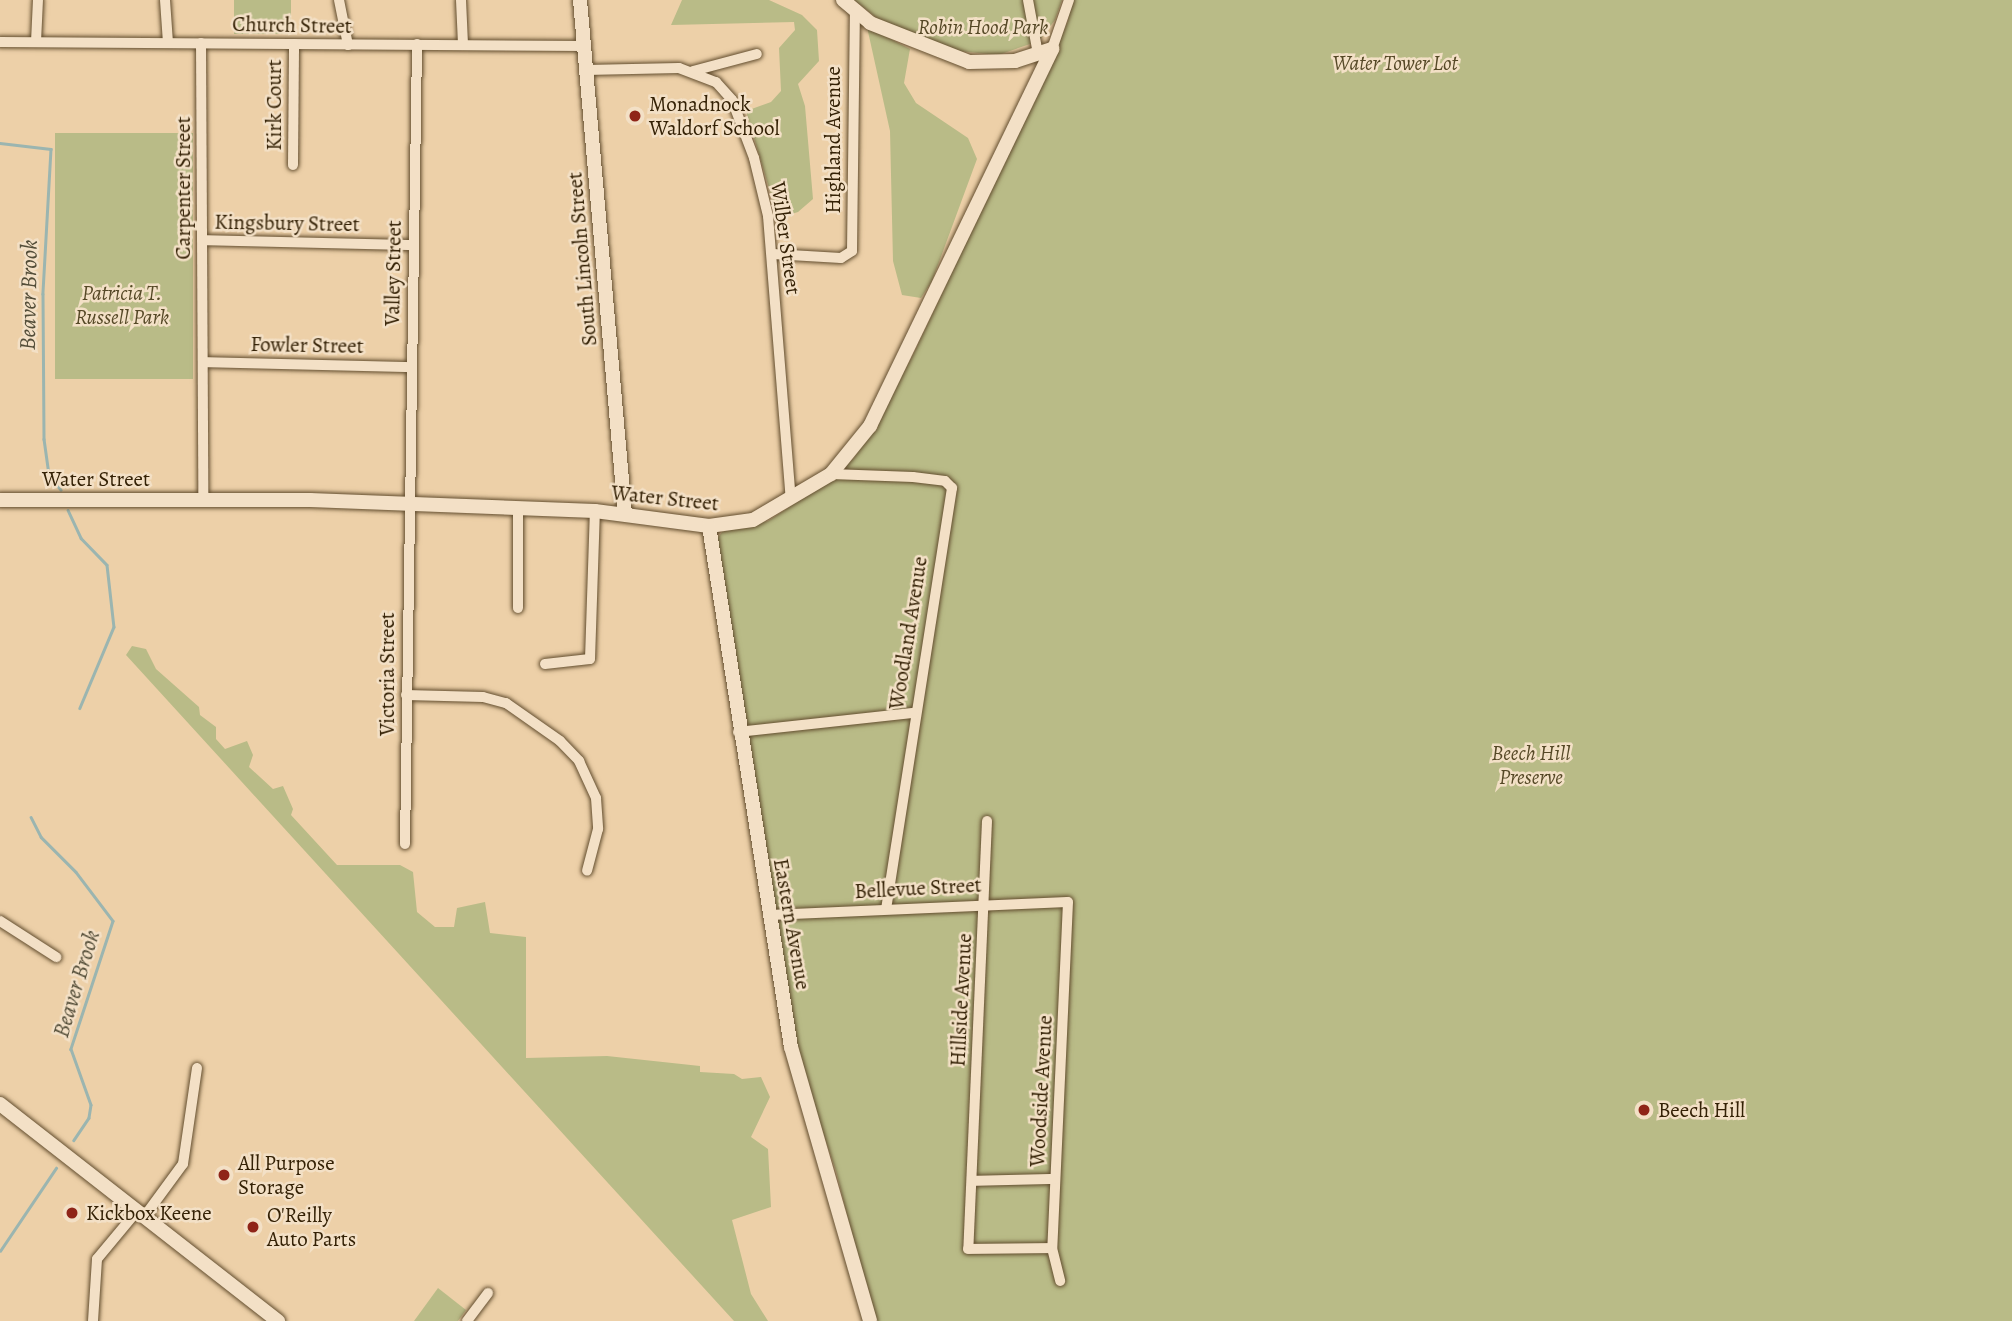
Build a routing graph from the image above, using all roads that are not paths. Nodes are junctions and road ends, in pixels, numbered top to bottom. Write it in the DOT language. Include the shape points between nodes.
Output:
graph roads {
  1 [pos="38,0"];
  2 [pos="165,0"];
  3 [pos="338,0"];
  4 [pos="461,0"];
  5 [pos="580,0"];
  6 [pos="843,0"];
  7 [pos="1028,0"];
  8 [pos="1069,0"];
  9 [pos="855,12"];
  10 [pos="0,42"];
  11 [pos="36,42"];
  12 [pos="168,43"];
  13 [pos="201,43"];
  14 [pos="294,44"];
  15 [pos="417,44"];
  16 [pos="463,44"];
  17 [pos="348,45"];
  18 [pos="584,46"];
  19 [pos="1045,51"];
  20 [pos="757,54"];
  21 [pos="586,71"];
  22 [pos="693,71"];
  23 [pos="293,165"];
  24 [pos="202,240"];
  25 [pos="413,245"];
  26 [pos="774,254"];
  27 [pos="204,362"];
  28 [pos="410,367"];
  29 [pos="831,474"];
  30 [pos="791,499"];
  31 [pos="0,500"];
  32 [pos="203,500"];
  33 [pos="407,503"];
  34 [pos="518,507"];
  35 [pos="595,511"];
  36 [pos="625,514"];
  37 [pos="709,526"];
  38 [pos="518,608"];
  39 [pos="545,664"];
  40 [pos="406,695"];
  41 [pos="914,713"];
  42 [pos="738,732"];
  43 [pos="987,821"];
  44 [pos="405,844"];
  45 [pos="587,871"];
  46 [pos="1068,902"];
  47 [pos="985,905"];
  48 [pos="886,909"];
  49 [pos="769,915"];
  50 [pos="0,921"];
  51 [pos="56,957"];
  52 [pos="197,1068"];
  53 [pos="0,1104"];
  54 [pos="1055,1180"];
  55 [pos="972,1181"];
  56 [pos="141,1214"];
  57 [pos="1052,1248"];
  58 [pos="1060,1281"];
  59 [pos="488,1293"];
  60 [pos="93,1321"];
  61 [pos="278,1321"];
  62 [pos="467,1321"];
  63 [pos="870,1321"];
  1 -- 11 [label="street"];
  2 -- 12 [label="street"];
  3 -- 17 [label="street"];
  4 -- 16 [label="street"];
  5 -- 18 [label="street, South Lincoln Street"];
  6 -- 9 [label="street"];
  7 -- 19 [label="street"];
  8 -- 19 [label="street"];
  9 -- 19 [label="street" via="899,37 969,62 1000,63"];
  9 -- 26 [label="street, Highland Avenue" via="852,251 849,257 839,258"];
  10 -- 11 [label="street, Church Street"];
  11 -- 12 [label="street, Church Street"];
  12 -- 13 [label="street, Church Street"];
  13 -- 14 [label="street, Church Street"];
  13 -- 24 [label="street, Carpenter Street"];
  14 -- 17 [label="street, Church Street"];
  14 -- 23 [label="street, Kirk Court"];
  15 -- 16 [label="street, Church Street"];
  15 -- 17 [label="street, Church Street"];
  15 -- 25 [label="street, Valley Street"];
  16 -- 18 [label="street, Church Street"];
  18 -- 21 [label="street, South Lincoln Street"];
  19 -- 29 [label="street, Water Street" via="887,396 856,447"];
  20 -- 22 [label="street"];
  21 -- 22 [label="street"];
  21 -- 36 [label="street, South Lincoln Street"];
  22 -- 26 [label="street, Wilber Street" via="726,91 741,119 761,184"];
  24 -- 25 [label="street, Kingsbury Street"];
  24 -- 27 [label="street, Carpenter Street"];
  25 -- 28 [label="street, Valley Street"];
  26 -- 30 [label="street, Wilber Street"];
  27 -- 28 [label="street, Fowler Street"];
  27 -- 32 [label="street, Carpenter Street"];
  28 -- 33 [label="street, Valley Street"];
  29 -- 30 [label="street, Water Street"];
  29 -- 41 [label="street, Woodland Avenue" via="951,484"];
  30 -- 37 [label="street, Water Street" via="753,520"];
  31 -- 32 [label="street, Water Street"];
  32 -- 33 [label="street, Water Street"];
  33 -- 34 [label="street, Water Street"];
  33 -- 40 [label="street, Victoria Street"];
  34 -- 35 [label="street, Water Street"];
  34 -- 38 [label="street"];
  35 -- 36 [label="street, Water Street"];
  35 -- 39 [label="street" via="590,659"];
  36 -- 37 [label="street, Water Street"];
  37 -- 42 [label="street, Eastern Avenue"];
  40 -- 44 [label="street, Victoria Street"];
  40 -- 45 [label="street" via="483,697 506,703 560,741 579,761 596,798 598,829"];
  41 -- 42 [label="street"];
  41 -- 48 [label="street, Woodland Avenue"];
  42 -- 49 [label="street, Eastern Avenue"];
  43 -- 47 [label="street, Hillside Avenue"];
  46 -- 47 [label="street, Bellevue Street"];
  46 -- 54 [label="street, Woodside Avenue"];
  47 -- 48 [label="street, Bellevue Street"];
  47 -- 55 [label="street, Hillside Avenue"];
  48 -- 49 [label="street, Bellevue Street"];
  49 -- 63 [label="street, Eastern Avenue" via="797,1072 829,1166"];
  50 -- 51 [label="street"];
  52 -- 56 [label="street" via="183,1164"];
  53 -- 56 [label="street"];
  54 -- 55 [label="street"];
  54 -- 57 [label="street, Woodside Avenue"];
  55 -- 57 [label="street, Hillside Avenue" via="968,1250"];
  56 -- 60 [label="street" via="97,1259"];
  56 -- 61 [label="street"];
  57 -- 58 [label="street, Woodside Avenue"];
  59 -- 62 [label="street"];
}
